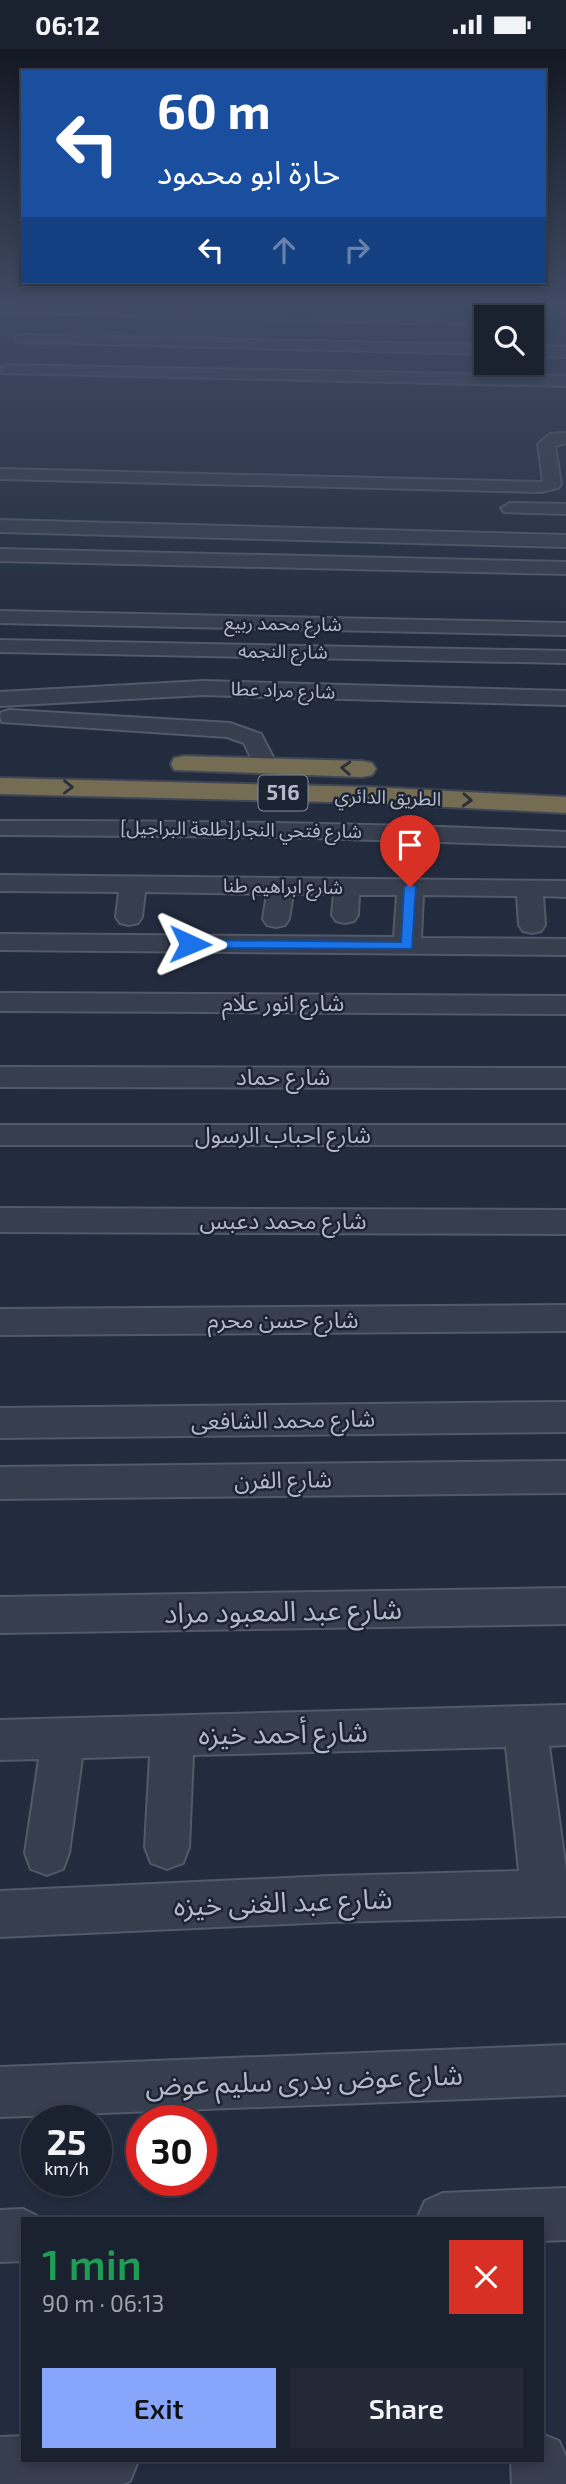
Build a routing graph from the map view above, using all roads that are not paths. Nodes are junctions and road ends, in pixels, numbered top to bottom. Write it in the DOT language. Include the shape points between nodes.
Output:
graph roads {
  1 [pos="566,438"];
  2 [pos="557,465"];
  3 [pos="0,474"];
  4 [pos="497,507"];
  5 [pos="566,509"];
  6 [pos="0,526"];
  7 [pos="566,541"];
  8 [pos="0,555"];
  9 [pos="566,568"];
  10 [pos="0,617"];
  11 [pos="566,629"];
  12 [pos="0,646"];
  13 [pos="566,657"];
  14 [pos="566,698"];
  15 [pos="0,699"];
  16 [pos="0,716"];
  17 [pos="0,763"];
  18 [pos="265,765"];
  19 [pos="386,770"];
  20 [pos="0,786"];
  21 [pos="566,805"];
  22 [pos="0,828"];
  23 [pos="566,839"];
  24 [pos="0,883"];
  25 [pos="133,884"];
  26 [pos="220,885"];
  27 [pos="281,885"];
  28 [pos="347,886"];
  29 [pos="410,887"];
  30 [pos="530,889"];
  31 [pos="566,890"];
  32 [pos="218,913"];
  33 [pos="345,915"];
  34 [pos="130,917"];
  35 [pos="276,919"];
  36 [pos="532,925"];
  37 [pos="0,942"];
  38 [pos="407,946"];
  39 [pos="566,947"];
  40 [pos="0,1002"];
  41 [pos="566,1005"];
  42 [pos="0,1077"];
  43 [pos="566,1078"];
  44 [pos="0,1135"];
  45 [pos="566,1135"];
  46 [pos="0,1220"];
  47 [pos="566,1222"];
  48 [pos="566,1318"];
  49 [pos="0,1322"];
  50 [pos="566,1417"];
  51 [pos="0,1423"];
  52 [pos="566,1477"];
  53 [pos="0,1483"];
  54 [pos="566,1606"];
  55 [pos="0,1615"];
  56 [pos="546,1726"];
  57 [pos="173,1735"];
  58 [pos="63,1738"];
  59 [pos="0,1740"];
  60 [pos="167,1847"];
  61 [pos="47,1853"];
  62 [pos="555,1893"];
  63 [pos="0,1914"];
  64 [pos="566,2070"];
  65 [pos="0,2092"];
  66 [pos="541,2216"];
  67 [pos="508,2217"];
  68 [pos="21,2235"];
  69 [pos="0,2236"];
  70 [pos="88,2462"];
  71 [pos="539,2462"];
  72 [pos="0,2466"];
  73 [pos="541,2484"];
  1 -- 2 [label="street" via="546,444"];
  2 -- 3 [label="street" via="552,484 529,487"];
  4 -- 5 [label="street"];
  6 -- 7 [label="street"];
  8 -- 9 [label="street"];
  10 -- 11 [label="street, شارع محمد ربيع"];
  12 -- 13 [label="street, شارع النجمه"];
  14 -- 15 [label="street, شارع مراد عطا" via="203,688"];
  16 -- 18 [label="street" via="230,730 253,739"];
  17 -- 18 [label="highway, الطريق الدائري / 516"];
  19 -- 18 [label="highway, الطريق الدائري / 516, one-way"];
  20 -- 21 [label="highway, الطريق الدائري / 516, one-way"];
  22 -- 23 [label="street, شارع فتحي النجار[طلعة البراجيل]" via="260,828"];
  24 -- 25 [label="street, شارع ابراهيم طنا"];
  25 -- 26 [label="street, شارع ابراهيم طنا"];
  25 -- 34 [label="street"];
  26 -- 27 [label="street, شارع ابراهيم طنا"];
  26 -- 32 [label="street"];
  27 -- 28 [label="street, شارع ابراهيم طنا"];
  27 -- 35 [label="street"];
  28 -- 29 [label="street, شارع ابراهيم طنا"];
  28 -- 33 [label="street"];
  29 -- 30 [label="street, شارع ابراهيم طنا"];
  29 -- 38 [label="street"];
  30 -- 31 [label="street, شارع ابراهيم طنا"];
  30 -- 36 [label="street"];
  37 -- 38 [label="street"];
  38 -- 39 [label="street"];
  40 -- 41 [label="street, شارع انور علام"];
  42 -- 43 [label="street, شارع حماد"];
  44 -- 45 [label="street, شارع احباب الرسول"];
  46 -- 47 [label="street, شارع محمد دعبس"];
  48 -- 49 [label="street, شارع حسن محرم"];
  50 -- 51 [label="street, شارع محمد الشافعى"];
  52 -- 53 [label="street, شارع الفرن"];
  54 -- 55 [label="street, شارع عبد المعبود مراد"];
  56 -- 57 [label="street, شارع أحمد خيزه"];
  56 -- 62 [label="street"];
  57 -- 58 [label="street, شارع أحمد خيزه"];
  57 -- 60 [label="street"];
  58 -- 59 [label="street, شارع أحمد خيزه"];
  58 -- 61 [label="street"];
  62 -- 63 [label="street, شارع عبد الغنى خيزه"];
  64 -- 65 [label="street, شارع عوض بدرى سليم عوض"];
  66 -- 67 [label="street"];
  68 -- 69 [label="street"];
  70 -- 72 [label="street"];
  71 -- 73 [label="street"];
}
